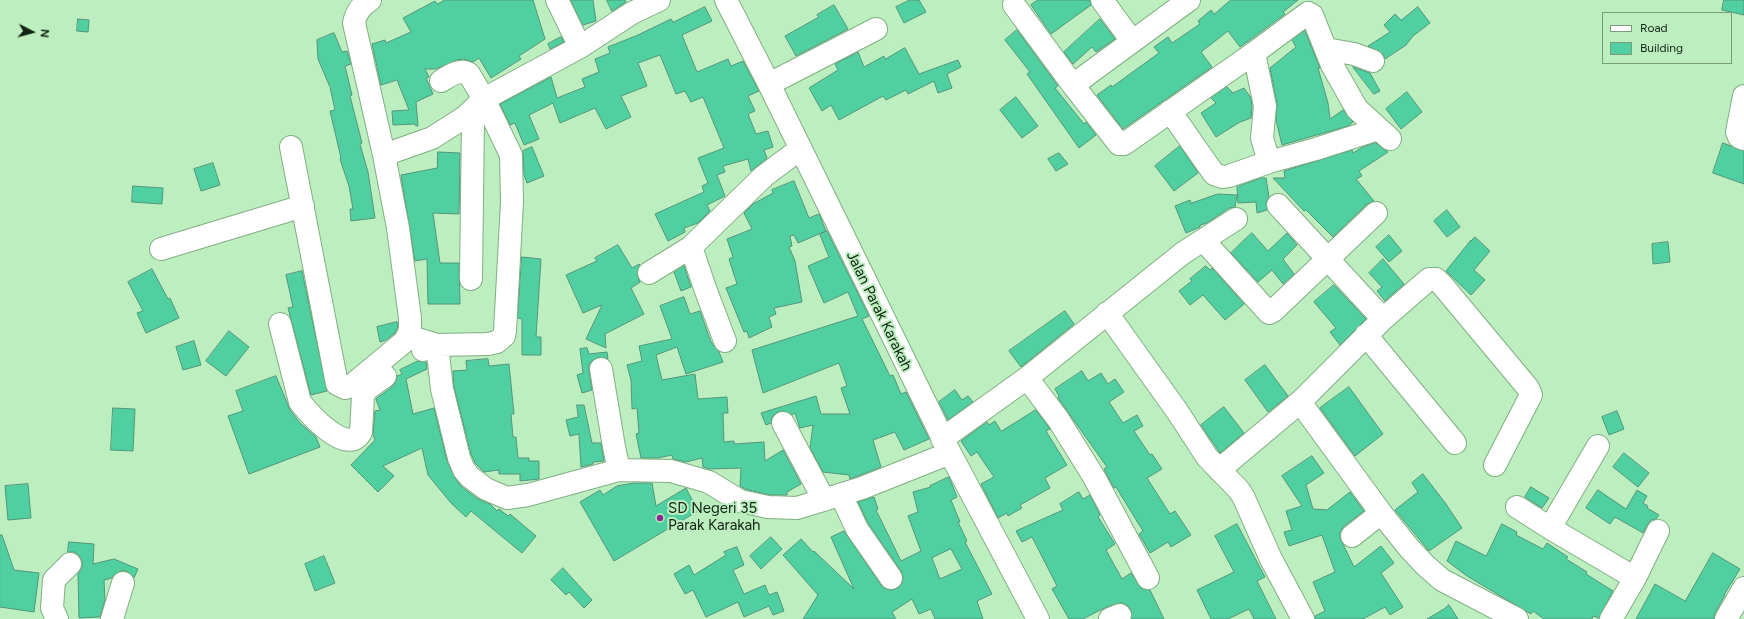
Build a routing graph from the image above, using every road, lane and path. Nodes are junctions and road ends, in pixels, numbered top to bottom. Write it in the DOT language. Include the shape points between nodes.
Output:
graph roads {
  1 [pos="370,0"];
  2 [pos="557,0"];
  3 [pos="659,0"];
  4 [pos="726,0"];
  5 [pos="1102,0"];
  6 [pos="1189,0"];
  7 [pos="1014,5"];
  8 [pos="876,29"];
  9 [pos="1132,41"];
  10 [pos="580,47"];
  11 [pos="1326,49"];
  12 [pos="1254,53"];
  13 [pos="1373,61"];
  14 [pos="442,81"];
  15 [pos="769,84"];
  16 [pos="1073,85"];
  17 [pos="1744,96"];
  18 [pos="477,106"];
  19 [pos="1170,111"];
  20 [pos="1744,139"];
  21 [pos="291,147"];
  22 [pos="800,149"];
  23 [pos="384,155"];
  24 [pos="1268,162"];
  25 [pos="1278,205"];
  26 [pos="303,206"];
  27 [pos="1376,213"];
  28 [pos="1236,219"];
  29 [pos="1204,241"];
  30 [pos="691,246"];
  31 [pos="162,249"];
  32 [pos="1328,258"];
  33 [pos="648,273"];
  34 [pos="471,279"];
  35 [pos="1107,313"];
  36 [pos="1383,319"];
  37 [pos="280,324"];
  38 [pos="1366,335"];
  39 [pos="408,336"];
  40 [pos="725,341"];
  41 [pos="437,345"];
  42 [pos="601,369"];
  43 [pos="1027,378"];
  44 [pos="1300,402"];
  45 [pos="783,423"];
  46 [pos="1455,443"];
  47 [pos="946,446"];
  48 [pos="1598,446"];
  49 [pos="1495,465"];
  50 [pos="619,470"];
  51 [pos="1219,470"];
  52 [pos="833,497"];
  53 [pos="1517,508"];
  54 [pos="1381,513"];
  55 [pos="1550,528"];
  56 [pos="1658,531"];
  57 [pos="1352,536"];
  58 [pos="70,564"];
  59 [pos="891,578"];
  60 [pos="1148,578"];
  61 [pos="1635,578"];
  62 [pos="123,583"];
  63 [pos="1744,588"];
  64 [pos="1494,614"];
  65 [pos="57,619"];
  66 [pos="112,619"];
  67 [pos="1038,619"];
  68 [pos="1303,619"];
  69 [pos="1517,619"];
  70 [pos="1611,619"];
  71 [pos="1726,619"];
  1 -- 23 [label="street" via="355,15 354,23"];
  2 -- 10 [label="street"];
  3 -- 10 [label="street" via="632,13"];
  4 -- 15 [label="street, Jalan Parak Karakah"];
  5 -- 9 [label="street"];
  6 -- 9 [label="street"];
  7 -- 16 [label="street"];
  8 -- 15 [label="street"];
  9 -- 16 [label="street"];
  10 -- 18 [label="street"];
  11 -- 12 [label="street" via="1312,15 1308,13"];
  11 -- 13 [label="street" via="1354,54"];
  11 -- 24 [label="street" via="1357,109 1384,134"];
  12 -- 19 [label="street"];
  12 -- 24 [label="street" via="1265,106 1262,138"];
  14 -- 18 [label="street" via="452,74 466,72"];
  15 -- 22 [label="street, Jalan Parak Karakah"];
  16 -- 19 [label="street" via="1119,144 1124,144"];
  17 -- 20 [label="street" via="1737,132 1739,137"];
  18 -- 23 [label="street" via="432,138"];
  18 -- 34 [label="street" via="473,118"];
  18 -- 41 [label="street" via="511,155 512,202 505,331 504,336 497,342 488,344"];
  19 -- 24 [label="street" via="1214,174 1228,176"];
  21 -- 26 [label="street"];
  22 -- 30 [label="street" via="764,176"];
  22 -- 47 [label="street, Jalan Parak Karakah"];
  23 -- 39 [label="street" via="398,228 410,318"];
  25 -- 32 [label="street"];
  26 -- 31 [label="street"];
  26 -- 39 [label="street" via="337,384 345,388 352,386"];
  27 -- 32 [label="street"];
  28 -- 29 [label="street"];
  29 -- 32 [label="street" via="1269,313"];
  29 -- 35 [label="street" via="1183,253"];
  30 -- 33 [label="street"];
  30 -- 40 [label="street"];
  32 -- 36 [label="street"];
  35 -- 43 [label="street"];
  35 -- 51 [label="street" via="1203,452"];
  36 -- 38 [label="street"];
  36 -- 49 [label="street" via="1429,279 1436,279 1528,388 1531,395"];
  37 -- 41 [label="street" via="300,402 334,435 349,441 356,439 361,432 362,402 367,389 415,353"];
  38 -- 44 [label="street"];
  38 -- 46 [label="street"];
  39 -- 41 [label="street"];
  41 -- 50 [label="street" via="442,389 459,458 470,477 486,489 507,498 528,495"];
  42 -- 50 [label="street"];
  43 -- 47 [label="street"];
  43 -- 60 [label="street" via="1058,419 1094,477"];
  44 -- 51 [label="street"];
  44 -- 54 [label="street"];
  45 -- 52 [label="street"];
  47 -- 52 [label="street" via="862,488"];
  47 -- 67 [label="street, Jalan Parak Karakah"];
  48 -- 55 [label="street"];
  50 -- 52 [label="street" via="671,471 709,482 740,501 768,507 797,508"];
  51 -- 68 [label="street" via="1243,496 1271,560"];
  52 -- 59 [label="street"];
  53 -- 55 [label="street"];
  54 -- 57 [label="street"];
  54 -- 64 [label="street" via="1409,548 1442,580"];
  55 -- 61 [label="street"];
  56 -- 61 [label="street"];
  58 -- 65 [label="street" via="54,580 52,608"];
  61 -- 70 [label="street"];
  62 -- 66 [label="street"];
  63 -- 71 [label="street"];
  64 -- 69 [label="street"];
}
